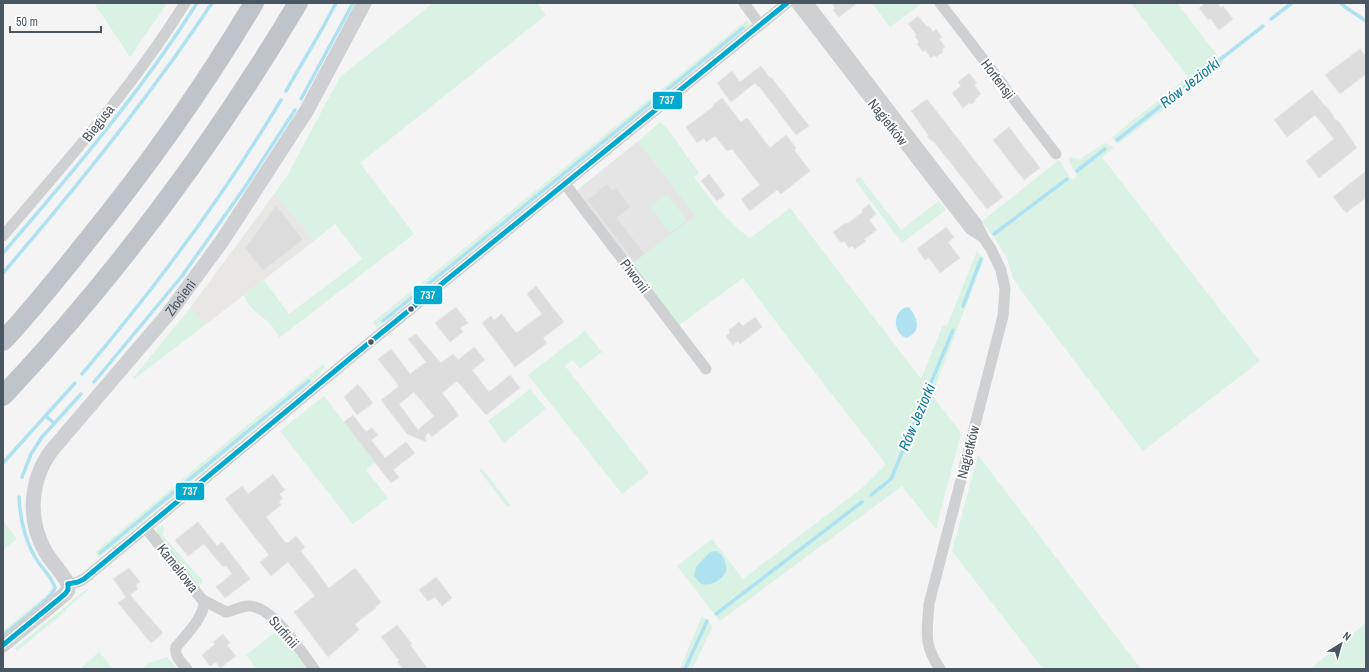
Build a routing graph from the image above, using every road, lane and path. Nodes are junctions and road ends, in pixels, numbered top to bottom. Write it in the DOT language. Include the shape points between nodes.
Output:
graph roads {
  1 [pos="185,3"];
  2 [pos="254,3"];
  3 [pos="298,3"];
  4 [pos="364,3"];
  5 [pos="744,3"];
  6 [pos="788,3"];
  7 [pos="796,3"];
  8 [pos="808,3"];
  9 [pos="940,3"];
  10 [pos="760,25"];
  11 [pos="1056,154"];
  12 [pos="565,184"];
  13 [pos="3,236"];
  14 [pos="983,237"];
  15 [pos="3,341"];
  16 [pos="706,369"];
  17 [pos="3,396"];
  18 [pos="146,528"];
  19 [pos="68,584"];
  20 [pos="203,600"];
  21 [pos="3,645"];
  22 [pos="187,669"];
  23 [pos="314,669"];
  24 [pos="940,669"];
  1 -- 13 [label="street, Biegusa" via="96,127"];
  2 -- 15 [label="highway" via="155,155 58,277"];
  3 -- 17 [label="highway" via="210,142 174,191 94,294"];
  4 -- 19 [label="street, Złocieni" via="307,110 222,241 169,313 43,463 34,489 35,527 45,550"];
  5 -- 10 [label="street"];
  6 -- 10 [label="street"];
  7 -- 14 [label="street, Nagietków" via="970,229"];
  8 -- 14 [label="street, Nagietków" via="977,224"];
  9 -- 11 [label="street, Hortensji"];
  10 -- 12 [label="street"];
  12 -- 16 [label="street, Piwonii"];
  12 -- 18 [label="street"];
  14 -- 24 [label="street, Nagietków" via="1001,270 1005,300 929,604 927,643"];
  18 -- 19 [label="street" via="84,579"];
  18 -- 20 [label="street, Kameliowa"];
  19 -- 21 [label="street" via="65,594"];
  20 -- 22 [label="street, Kameliowa" via="200,616 175,650 177,657"];
  20 -- 23 [label="street, Surfinii" via="226,612 243,606 265,611 273,617"];
}
